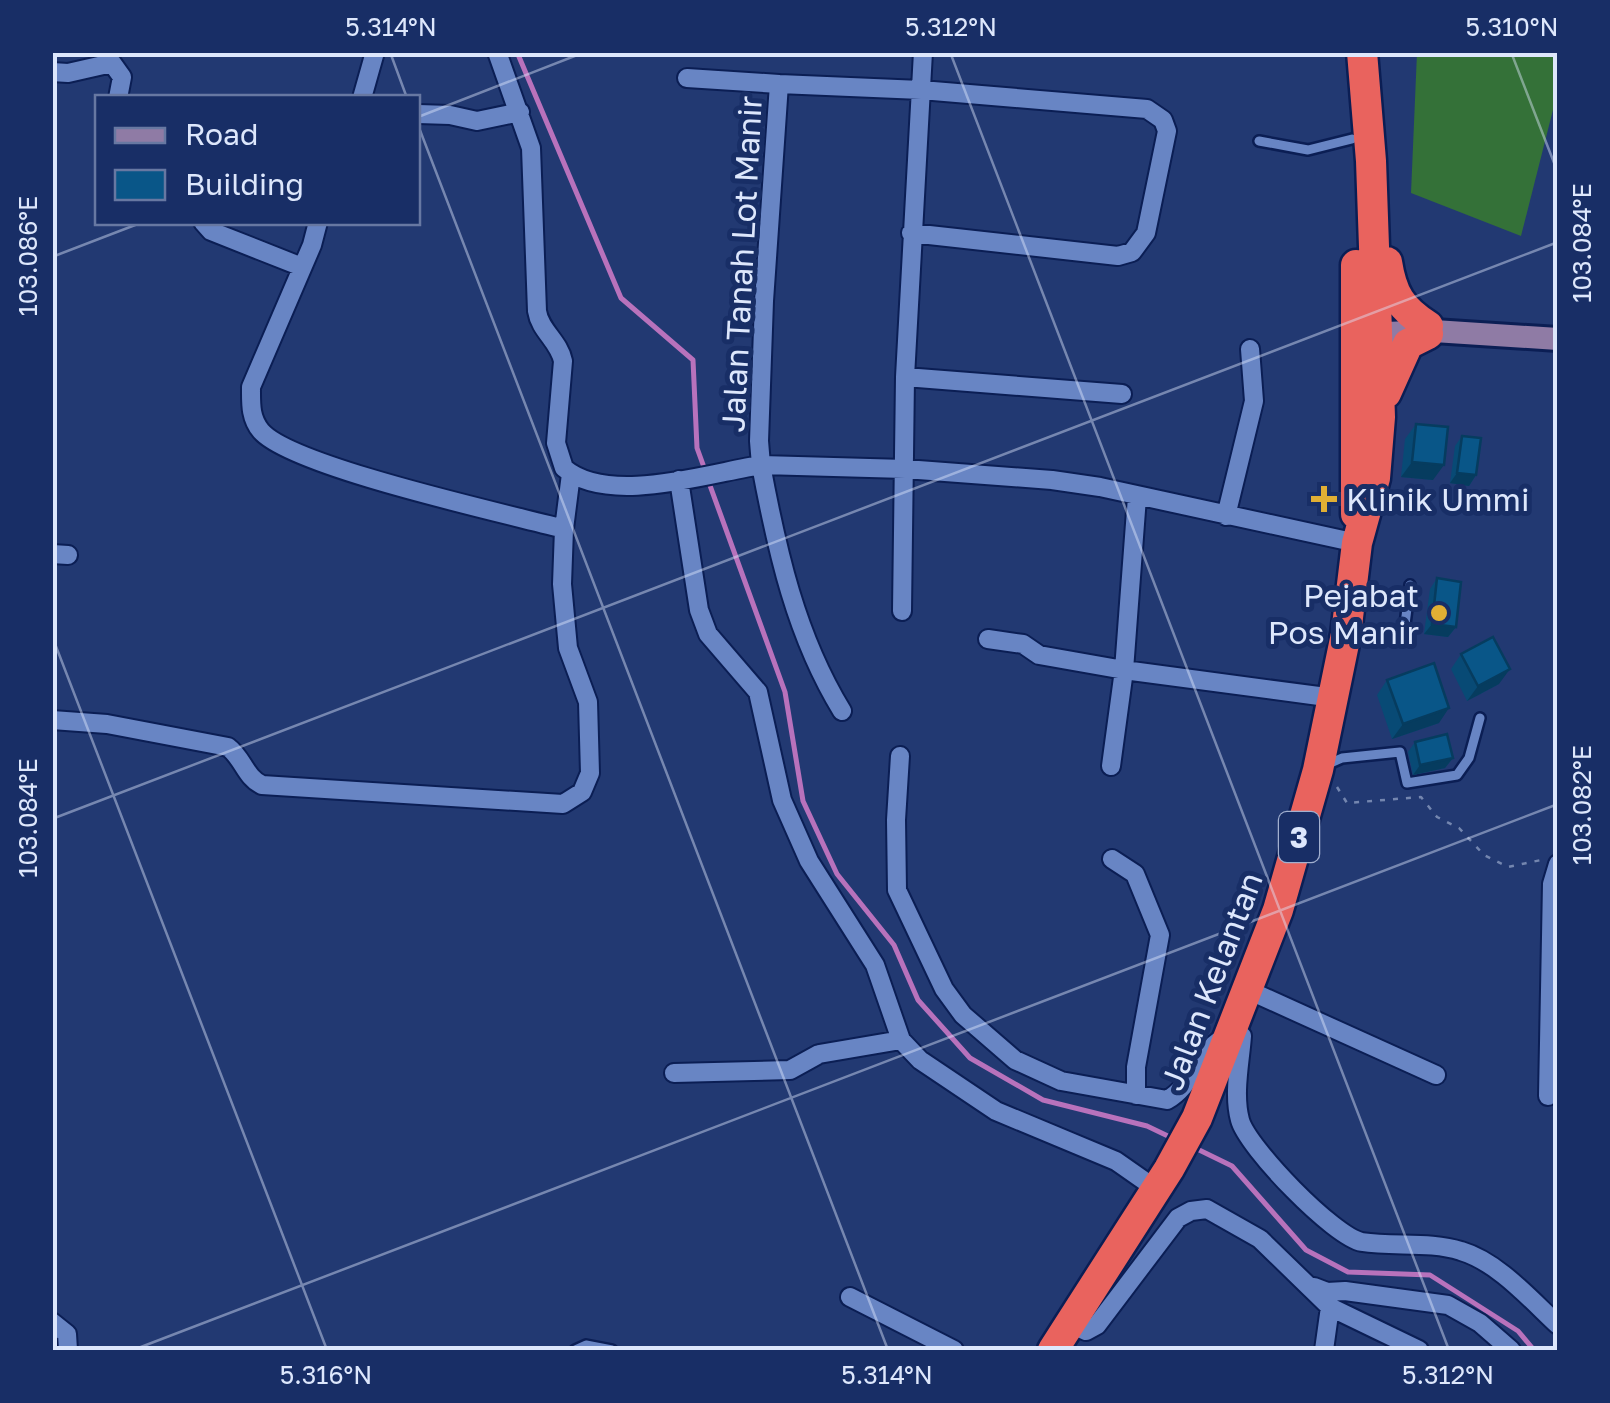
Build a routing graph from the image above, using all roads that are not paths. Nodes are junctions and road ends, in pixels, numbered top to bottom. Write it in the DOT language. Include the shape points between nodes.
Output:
graph roads {
  1 [pos="375,52"];
  2 [pos="497,52"];
  3 [pos="923,52"];
  4 [pos="1344,52"];
  5 [pos="1362,52"];
  6 [pos="52,72"];
  7 [pos="687,78"];
  8 [pos="779,84"];
  9 [pos="921,90"];
  10 [pos="119,95"];
  11 [pos="363,95"];
  12 [pos="520,112"];
  13 [pos="420,114"];
  14 [pos="1260,141"];
  15 [pos="1361,150"];
  16 [pos="206,225"];
  17 [pos="317,225"];
  18 [pos="911,233"];
  19 [pos="302,267"];
  20 [pos="1368,328"];
  21 [pos="1430,331"];
  22 [pos="1558,340"];
  23 [pos="1250,349"];
  24 [pos="905,377"];
  25 [pos="1122,394"];
  26 [pos="1380,417"];
  27 [pos="761,465"];
  28 [pos="904,469"];
  29 [pos="577,477"];
  30 [pos="686,479"];
  31 [pos="1137,496"];
  32 [pos="1226,516"];
  33 [pos="564,529"];
  34 [pos="1357,543"];
  35 [pos="1410,585"];
  36 [pos="902,610"];
  37 [pos="1346,634"];
  38 [pos="988,639"];
  39 [pos="1124,670"];
  40 [pos="1334,698"];
  41 [pos="842,711"];
  42 [pos="1480,718"];
  43 [pos="52,720"];
  44 [pos="900,756"];
  45 [pos="1112,766"];
  46 [pos="1318,770"];
  47 [pos="1112,859"];
  48 [pos="1549,862"];
  49 [pos="1248,990"];
  50 [pos="1232,1032"];
  51 [pos="901,1040"];
  52 [pos="674,1073"];
  53 [pos="1436,1075"];
  54 [pos="1136,1095"];
  55 [pos="1548,1096"];
  56 [pos="1162,1179"];
  57 [pos="1309,1285"];
  58 [pos="850,1297"];
  59 [pos="1330,1306"];
  60 [pos="52,1322"];
  61 [pos="1072,1324"];
  62 [pos="1558,1325"];
  63 [pos="68,1350"];
  64 [pos="575,1350"];
  65 [pos="612,1350"];
  66 [pos="954,1350"];
  67 [pos="1053,1350"];
  68 [pos="1324,1350"];
  69 [pos="1419,1350"];
  70 [pos="1511,1350"];
  1 -- 11 [label="street"];
  2 -- 12 [label="street"];
  3 -- 9 [label="street"];
  4 -- 15 [label="highway, Jalan Kelantan / 3"];
  5 -- 15 [label="highway, Jalan Kelantan / 3"];
  6 -- 10 [label="street" via="112,63 122,77"];
  7 -- 8 [label="street"];
  8 -- 9 [label="street, Jalan Tanah Lot Manir"];
  8 -- 27 [label="street, Jalan Tanah Lot Manir"];
  9 -- 18 [label="street"];
  9 -- 18 [label="street, Jalan Tanah Lot Manir" via="1147,109 1168,131 1146,233 1132,252 1118,256"];
  12 -- 13 [label="street" via="477,121"];
  12 -- 29 [label="street" via="534,180 537,311 560,350 558,457"];
  14 -- 15 [label="lane"];
  15 -- 20 [label="highway, Jalan Kelantan / 3"];
  15 -- 21 [label="highway" via="1394,296"];
  16 -- 19 [label="street"];
  17 -- 19 [label="street"];
  18 -- 24 [label="street"];
  19 -- 33 [label="street" via="251,387 251,412 261,430 280,446 372,478"];
  20 -- 21 [label="main road"];
  20 -- 26 [label="highway, Jalan Kelantan / 3"];
  20 -- 34 [label="highway, Jalan Kelantan / 3" via="1354,474"];
  21 -- 22 [label="main road"];
  21 -- 26 [label="highway" via="1402,352"];
  23 -- 32 [label="street" via="1254,401"];
  24 -- 25 [label="street"];
  24 -- 28 [label="street"];
  26 -- 34 [label="highway, Jalan Kelantan / 3" via="1375,478"];
  27 -- 28 [label="street, Jalan Tanah Lot Manir"];
  27 -- 30 [label="street"];
  27 -- 41 [label="street" via="783,573"];
  28 -- 31 [label="street, Jalan Tanah Lot Manir" via="1052,480"];
  28 -- 36 [label="street"];
  29 -- 30 [label="street" via="613,486"];
  29 -- 33 [label="street"];
  30 -- 51 [label="street" via="699,610 708,634 758,692 782,800 808,861 875,965"];
  31 -- 32 [label="street, Jalan Tanah Lot Manir"];
  31 -- 39 [label="street"];
  32 -- 34 [label="street, Jalan Tanah Lot Manir"];
  33 -- 43 [label="street" via="568,648 586,692 590,766 582,792 564,804 262,785 228,747"];
  34 -- 37 [label="highway, Jalan Kelantan / 3"];
  35 -- 37 [label="lane" via="1400,637"];
  37 -- 40 [label="highway, Jalan Kelantan / 3"];
  38 -- 39 [label="street" via="1023,644 1040,656"];
  39 -- 40 [label="street"];
  39 -- 45 [label="street"];
  40 -- 46 [label="highway, Jalan Kelantan / 3"];
  42 -- 46 [label="lane" via="1457,775 1407,783 1400,752 1342,758"];
  44 -- 54 [label="street" via="897,890 944,989 1015,1060 1061,1080"];
  46 -- 49 [label="highway, Jalan Kelantan / 3"];
  47 -- 54 [label="street" via="1136,874 1160,935"];
  48 -- 55 [label="street"];
  49 -- 50 [label="highway, Jalan Kelantan / 3"];
  49 -- 53 [label="street"];
  50 -- 54 [label="street" via="1211,1045 1178,1094 1166,1100"];
  50 -- 56 [label="highway, Jalan Kelantan / 3"];
  50 -- 62 [label="street" via="1242,1036 1240,1123 1320,1217 1359,1242 1459,1250 1484,1260"];
  51 -- 52 [label="street" via="819,1054 790,1070"];
  51 -- 56 [label="street" via="996,1111"];
  56 -- 61 [label="highway, Jalan Kelantan / 3"];
  57 -- 59 [label="street"];
  57 -- 61 [label="street" via="1260,1239 1207,1209 1191,1211 1178,1218 1097,1325 1086,1331"];
  57 -- 70 [label="street" via="1448,1305"];
  58 -- 66 [label="street"];
  59 -- 68 [label="street"];
  59 -- 69 [label="street"];
  60 -- 63 [label="street" via="67,1334"];
  61 -- 67 [label="highway, Jalan Kelantan / 3"];
  64 -- 65 [label="lane"];
}
